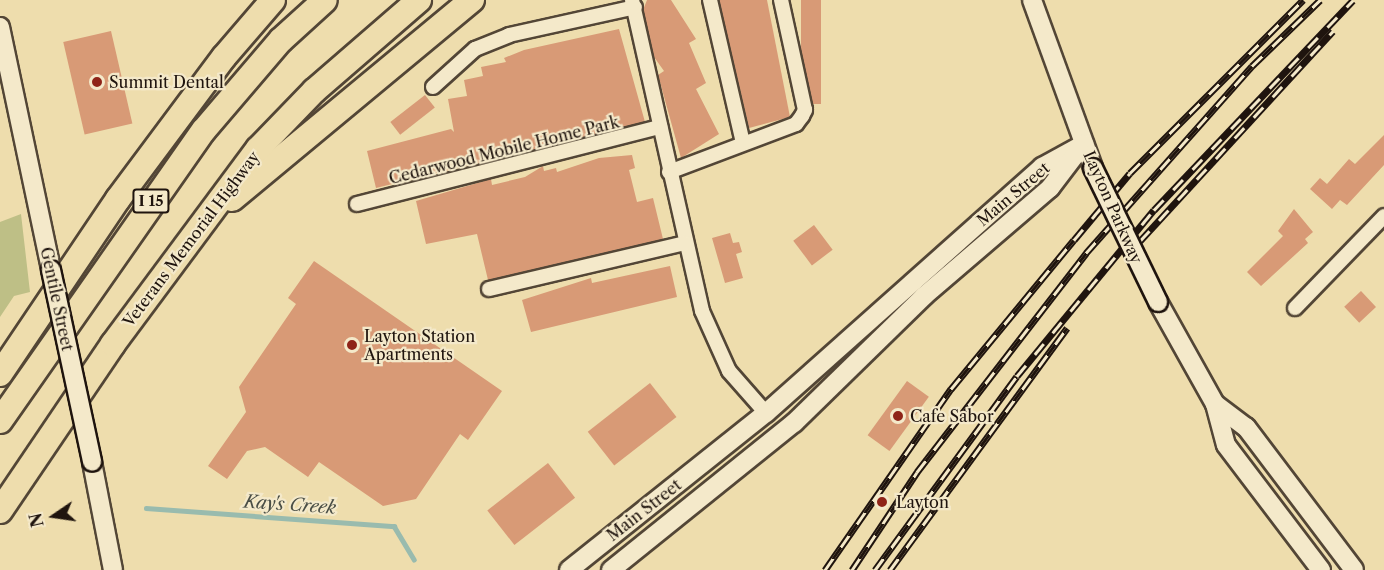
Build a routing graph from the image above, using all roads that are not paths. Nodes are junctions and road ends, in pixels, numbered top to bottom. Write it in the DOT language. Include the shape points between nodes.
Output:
graph roads {
  1 [pos="273,0"];
  2 [pos="325,0"];
  3 [pos="419,0"];
  4 [pos="472,0"];
  5 [pos="710,0"];
  6 [pos="781,0"];
  7 [pos="1032,0"];
  8 [pos="634,4"];
  9 [pos="0,27"];
  10 [pos="433,87"];
  11 [pos="660,127"];
  12 [pos="743,143"];
  13 [pos="1084,144"];
  14 [pos="669,172"];
  15 [pos="357,204"];
  16 [pos="1384,216"];
  17 [pos="201,226"];
  18 [pos="686,243"];
  19 [pos="489,289"];
  20 [pos="1295,308"];
  21 [pos="0,374"];
  22 [pos="1215,404"];
  23 [pos="766,413"];
  24 [pos="0,421"];
  25 [pos="0,511"];
  26 [pos="113,570"];
  27 [pos="569,570"];
  28 [pos="611,570"];
  29 [pos="1321,570"];
  30 [pos="1354,570"];
  1 -- 21 [label="highway" via="224,57 118,199"];
  2 -- 24 [label="highway, I 15" via="281,40 204,130"];
  3 -- 17 [label="highway, Veterans Memorial Highway" via="314,91 258,149"];
  4 -- 17 [label="highway"];
  5 -- 12 [label="street"];
  6 -- 12 [label="street" via="805,110 796,124"];
  7 -- 13 [label="main road, Layton Parkway"];
  8 -- 10 [label="street" via="509,35 475,49"];
  8 -- 11 [label="street"];
  9 -- 26 [label="main road, Gentile Street, bridge"];
  11 -- 14 [label="street"];
  11 -- 15 [label="street, Cedarwood Mobile Home Park"];
  12 -- 14 [label="street"];
  13 -- 22 [label="main road, Layton Parkway, bridge" via="1158,302"];
  13 -- 23 [label="main road, Main Street" via="1042,167"];
  13 -- 28 [label="main road, Main Street" via="1050,188 924,296 794,423"];
  14 -- 18 [label="street"];
  16 -- 20 [label="street"];
  17 -- 25 [label="highway, Veterans Memorial Highway" via="113,344"];
  18 -- 19 [label="street"];
  18 -- 23 [label="street" via="716,347 729,371"];
  22 -- 29 [label="main road, Layton Parkway" via="1226,445"];
  22 -- 30 [label="main road, Layton Parkway" via="1246,427"];
  23 -- 27 [label="main road, Main Street"];
}
